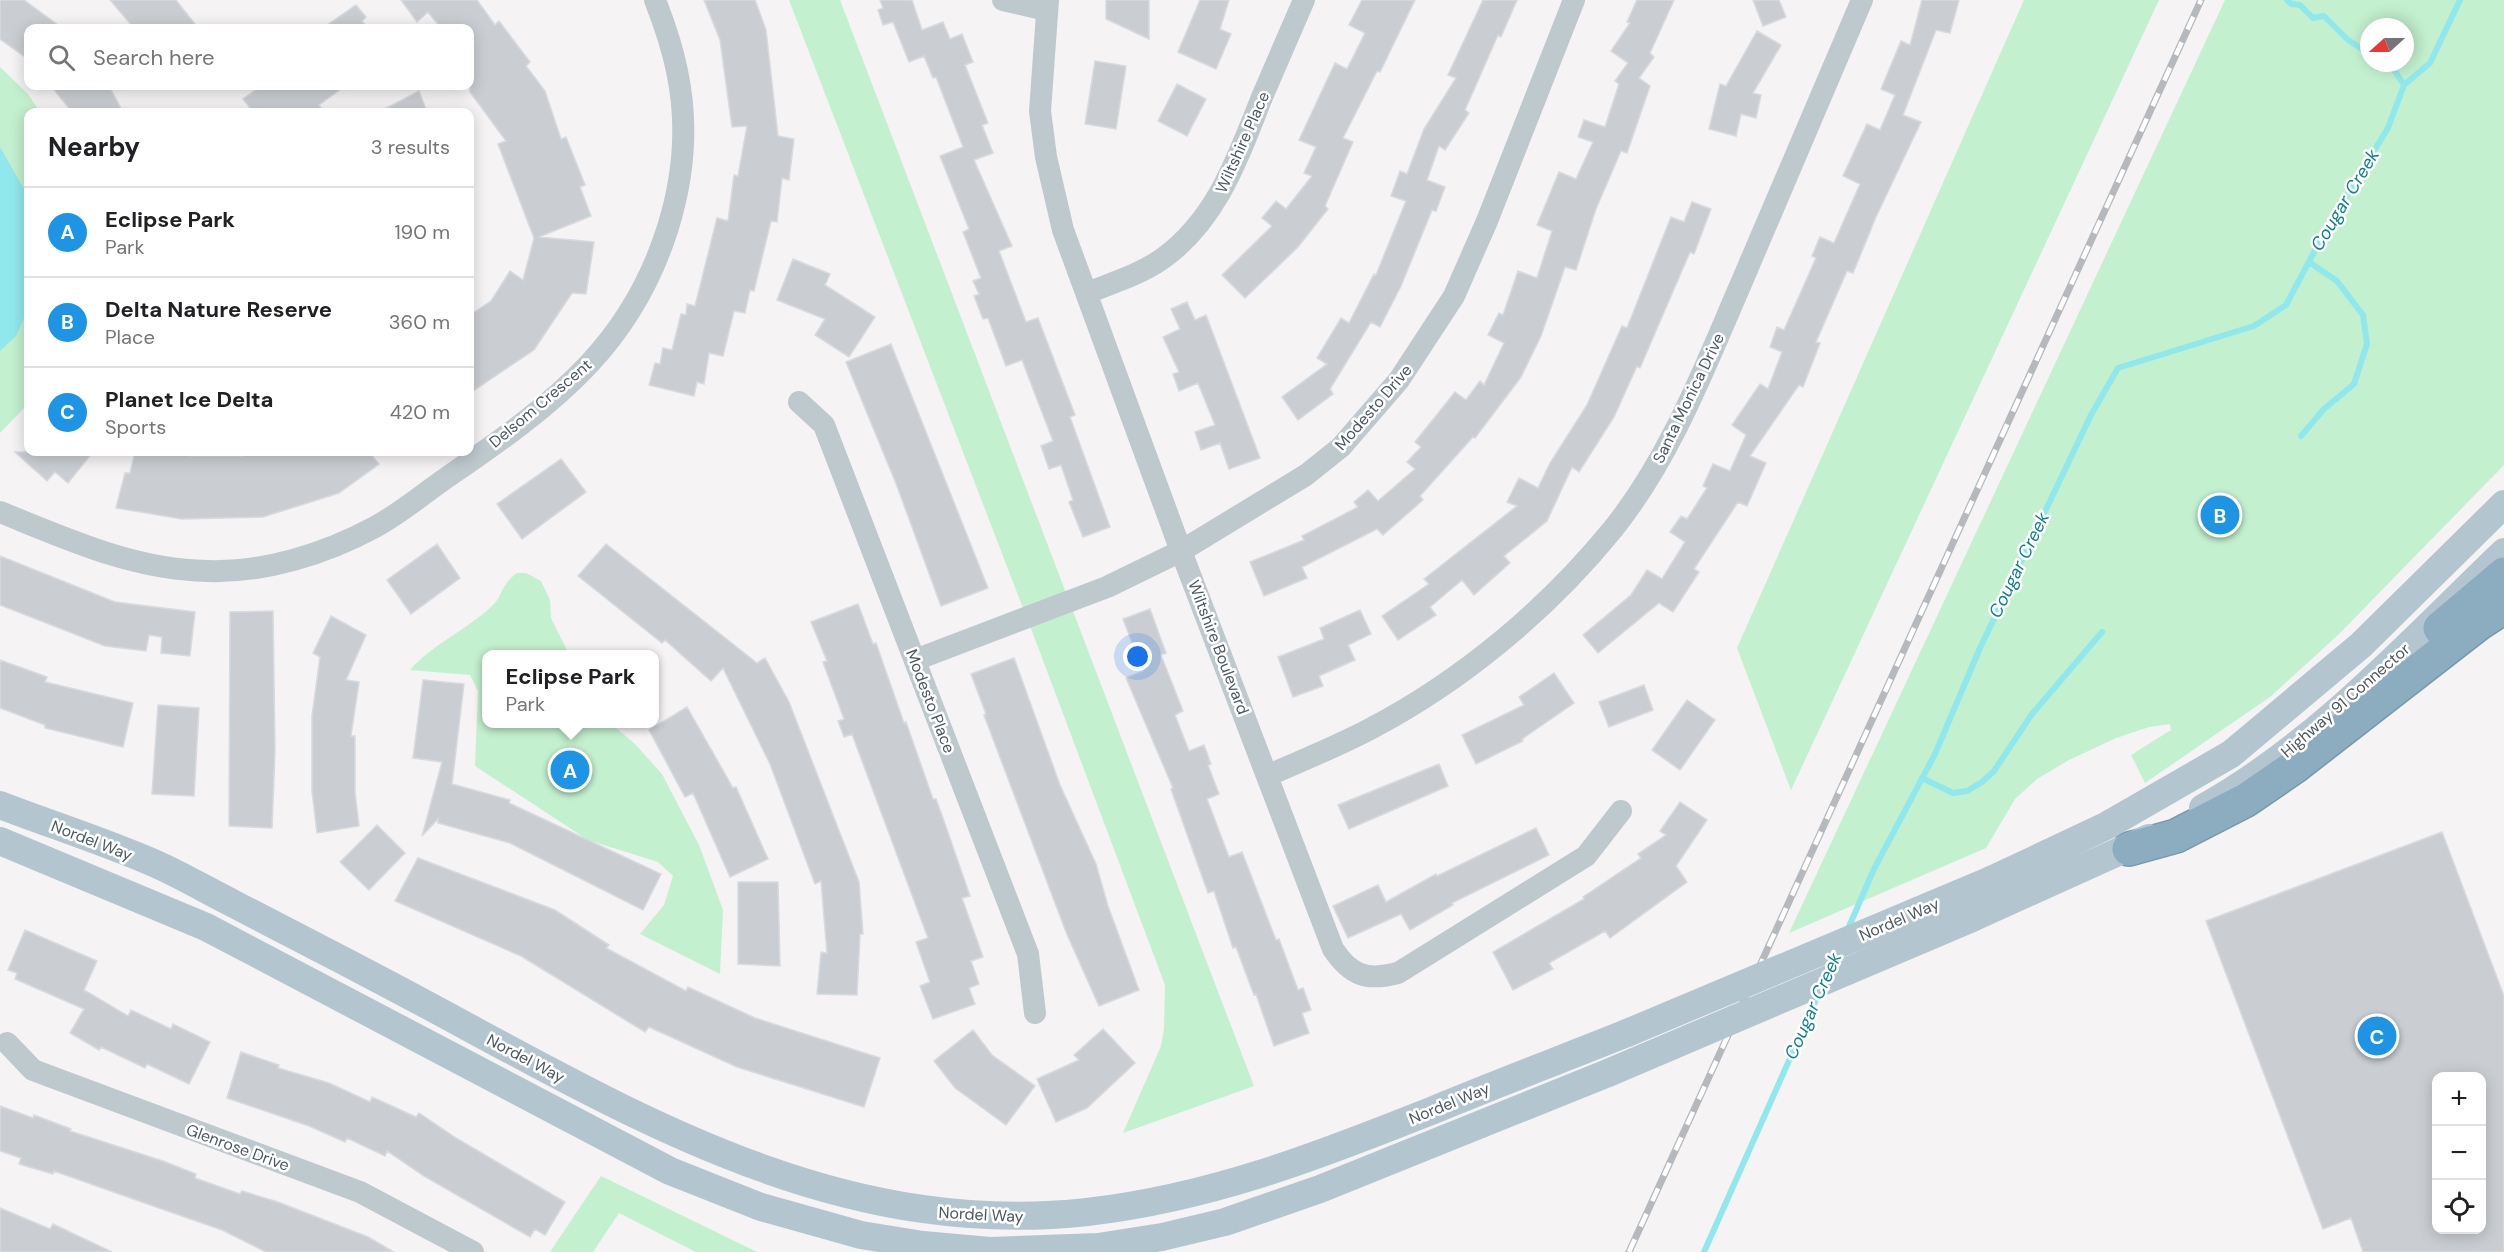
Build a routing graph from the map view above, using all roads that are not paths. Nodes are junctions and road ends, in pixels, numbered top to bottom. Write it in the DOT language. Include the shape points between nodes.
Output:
graph roads {
  1 [pos="655,0"];
  2 [pos="1003,0"];
  3 [pos="1304,0"];
  4 [pos="1574,0"];
  5 [pos="1862,0"];
  6 [pos="1047,5"];
  7 [pos="1087,293"];
  8 [pos="799,402"];
  9 [pos="2504,504"];
  10 [pos="0,512"];
  11 [pos="1181,551"];
  12 [pos="2504,552"];
  13 [pos="2504,574"];
  14 [pos="2504,607"];
  15 [pos="915,660"];
  16 [pos="2394,660"];
  17 [pos="1269,776"];
  18 [pos="0,805"];
  19 [pos="1621,811"];
  20 [pos="0,841"];
  21 [pos="2128,849"];
  22 [pos="1989,881"];
  23 [pos="1972,918"];
  24 [pos="1035,1013"];
  25 [pos="6,1043"];
  26 [pos="473,1252"];
  1 -- 10 [label="street, Delsom Crescent" via="678,72 683,125 680,169 661,251 643,290 603,347 570,383 503,437 377,526 313,555 262,566 209,572 166,568 84,545"];
  2 -- 6 [label="street"];
  3 -- 7 [label="street, Wiltshire Place" via="1227,183 1205,216 1162,259 1133,276"];
  4 -- 11 [label="street, Modesto Drive" via="1454,296 1399,380 1341,447 1315,468"];
  5 -- 17 [label="street, Santa Monica Drive" via="1706,364 1671,438 1613,528 1529,615 1442,685 1371,728"];
  6 -- 7 [label="street, Wiltshire Boulevard" via="1040,111 1046,157 1063,230"];
  7 -- 11 [label="street, Wiltshire Boulevard"];
  8 -- 15 [label="street, Modesto Place" via="824,425"];
  9 -- 22 [label="main road, Highway 91 Connector" via="2361,645 2231,754 2106,826"];
  11 -- 15 [label="street, Modesto Drive" via="1107,587"];
  11 -- 17 [label="street, Wiltshire Boulevard"];
  12 -- 16 [label="main road, Highway 91 Connector"];
  13 -- 16 [label="highway" via="2426,642"];
  14 -- 21 [label="highway" via="2246,800 2176,836"];
  15 -- 24 [label="street, Modesto Place" via="1028,954"];
  16 -- 21 [label="main road, Highway 91 Connector" via="2283,755 2213,802"];
  17 -- 19 [label="street, Wiltshire Boulevard" via="1333,949 1344,964 1365,976 1398,973 1586,856"];
  18 -- 22 [label="main road, Nordel Way, bridge" via="156,864 687,1140 773,1173 861,1200 995,1217 1125,1206 1223,1187 1310,1160 1627,1033"];
  20 -- 23 [label="main road, Nordel Way, bridge" via="206,927 670,1171 761,1207 861,1235 990,1251 1088,1248 1225,1222 1320,1189 1608,1073"];
  21 -- 23 [label="main road, Highway 91 Connector"];
  25 -- 26 [label="street, Glenrose Drive" via="33,1070 360,1192"];
}
